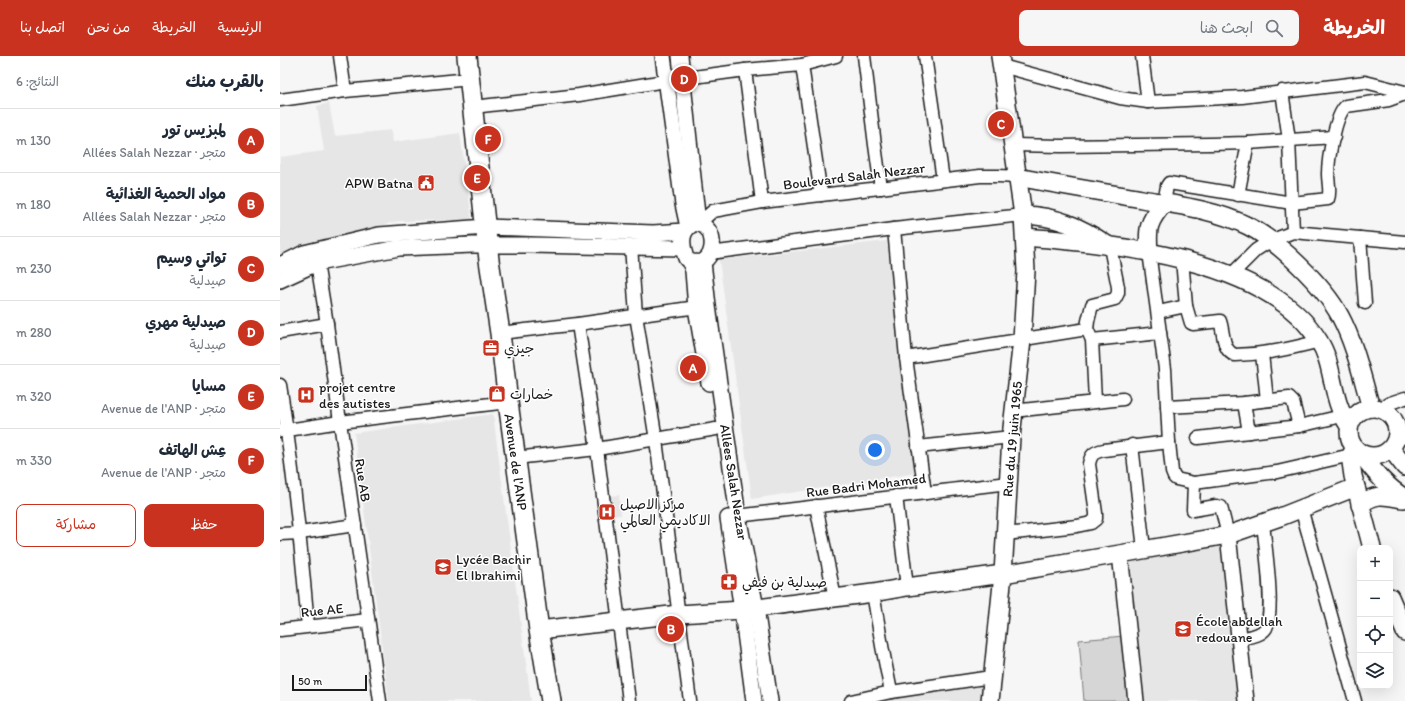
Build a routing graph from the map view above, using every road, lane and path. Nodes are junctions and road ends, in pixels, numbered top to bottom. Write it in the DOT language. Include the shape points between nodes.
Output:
graph roads {
  1 [pos="340,56"];
  2 [pos="467,56"];
  3 [pos="663,56"];
  4 [pos="680,56"];
  5 [pos="836,56"];
  6 [pos="864,56"];
  7 [pos="925,56"];
  8 [pos="1142,56"];
  9 [pos="1001,61"];
  10 [pos="802,65"];
  11 [pos="745,70"];
  12 [pos="682,78"];
  13 [pos="470,79"];
  14 [pos="665,81"];
  15 [pos="345,91"];
  16 [pos="1282,91"];
  17 [pos="1405,93"];
  18 [pos="280,100"];
  19 [pos="1148,102"];
  20 [pos="473,107"];
  21 [pos="1334,137"];
  22 [pos="1289,140"];
  23 [pos="1248,143"];
  24 [pos="1014,145"];
  25 [pos="1017,177"];
  26 [pos="943,180"];
  27 [pos="881,188"];
  28 [pos="821,195"];
  29 [pos="1238,195"];
  30 [pos="762,202"];
  31 [pos="1164,203"];
  32 [pos="1292,203"];
  33 [pos="1023,215"];
  34 [pos="693,226"];
  35 [pos="894,229"];
  36 [pos="568,230"];
  37 [pos="1293,232"];
  38 [pos="486,236"];
  39 [pos="1025,238"];
  40 [pos="1360,238"];
  41 [pos="1270,241"];
  42 [pos="1405,242"];
  43 [pos="566,246"];
  44 [pos="631,246"];
  45 [pos="1110,247"];
  46 [pos="683,248"];
  47 [pos="1150,252"];
  48 [pos="701,259"];
  49 [pos="1182,259"];
  50 [pos="317,263"];
  51 [pos="280,265"];
  52 [pos="1231,275"];
  53 [pos="280,280"];
  54 [pos="1365,302"];
  55 [pos="1186,306"];
  56 [pos="702,307"];
  57 [pos="1158,312"];
  58 [pos="636,315"];
  59 [pos="327,324"];
  60 [pos="578,324"];
  61 [pos="280,332"];
  62 [pos="500,332"];
  63 [pos="1160,332"];
  64 [pos="1090,334"];
  65 [pos="1022,340"];
  66 [pos="1320,341"];
  67 [pos="1262,354"];
  68 [pos="906,358"];
  69 [pos="280,385"];
  70 [pos="1405,398"];
  71 [pos="1123,399"];
  72 [pos="1267,400"];
  73 [pos="1095,401"];
  74 [pos="508,402"];
  75 [pos="1244,403"];
  76 [pos="1167,407"];
  77 [pos="1376,408"];
  78 [pos="1013,411"];
  79 [pos="1346,421"];
  80 [pos="340,422"];
  81 [pos="1299,426"];
  82 [pos="716,429"];
  83 [pos="284,431"];
  84 [pos="1248,432"];
  85 [pos="1011,437"];
  86 [pos="1198,438"];
  87 [pos="656,440"];
  88 [pos="1169,442"];
  89 [pos="1132,446"];
  90 [pos="1396,446"];
  91 [pos="918,447"];
  92 [pos="597,449"];
  93 [pos="1355,452"];
  94 [pos="515,458"];
  95 [pos="1405,467"];
  96 [pos="1374,472"];
  97 [pos="1008,483"];
  98 [pos="1194,483"];
  99 [pos="925,492"];
  100 [pos="896,496"];
  101 [pos="1359,497"];
  102 [pos="1405,499"];
  103 [pos="816,506"];
  104 [pos="1301,508"];
  105 [pos="733,517"];
  106 [pos="1263,523"];
  107 [pos="355,524"];
  108 [pos="300,533"];
  109 [pos="280,534"];
  110 [pos="1006,534"];
  111 [pos="1228,535"];
  112 [pos="1371,545"];
  113 [pos="1144,549"];
  114 [pos="1120,554"];
  115 [pos="1003,574"];
  116 [pos="907,587"];
  117 [pos="873,593"];
  118 [pos="835,598"];
  119 [pos="1393,604"];
  120 [pos="749,609"];
  121 [pos="679,614"];
  122 [pos="368,620"];
  123 [pos="618,620"];
  124 [pos="308,626"];
  125 [pos="280,630"];
  126 [pos="539,630"];
  127 [pos="1405,632"];
  128 [pos="1240,639"];
  129 [pos="992,677"];
  130 [pos="891,692"];
  131 [pos="380,701"];
  132 [pos="551,701"];
  133 [pos="629,701"];
  134 [pos="690,701"];
  135 [pos="754,701"];
  136 [pos="770,701"];
  137 [pos="851,701"];
  138 [pos="990,701"];
  139 [pos="1136,701"];
  140 [pos="1246,701"];
  141 [pos="1355,701"];
  1 -- 15 [label="street"];
  2 -- 13 [label="main road, Avenue de l'ANP"];
  3 -- 14 [label="street"];
  4 -- 12 [label="street"];
  5 -- 10 [label="street"];
  6 -- 27 [label="street"];
  7 -- 26 [label="street"];
  8 -- 19 [label="street"];
  9 -- 19 [label="street" via="1120,98"];
  9 -- 24 [label="main road, Rue du 19 juin 1965"];
  10 -- 11 [label="street"];
  10 -- 28 [label="street"];
  11 -- 12 [label="street"];
  11 -- 30 [label="street"];
  12 -- 14 [label="street"];
  12 -- 34 [label="street"];
  13 -- 15 [label="street"];
  13 -- 20 [label="main road, Avenue de l'ANP"];
  14 -- 20 [label="street" via="579,95"];
  14 -- 34 [label="street" via="683,204"];
  15 -- 18 [label="street"];
  16 -- 17 [label="street" via="1365,82"];
  16 -- 19 [label="street" via="1242,97"];
  16 -- 22 [label="street"];
  17 -- 21 [label="street" via="1389,100 1346,106 1339,115"];
  20 -- 38 [label="main road, Avenue de l'ANP"];
  21 -- 22 [label="street"];
  21 -- 32 [label="street" via="1328,166 1329,198"];
  22 -- 23 [label="street"];
  22 -- 32 [label="street"];
  23 -- 24 [label="street"];
  23 -- 29 [label="street"];
  24 -- 25 [label="main road, Rue du 19 juin 1965"];
  25 -- 26 [label="street, Boulevard Salah Nezzar" via="980,176"];
  25 -- 31 [label="main road"];
  25 -- 33 [label="main road, Rue du 19 juin 1965"];
  26 -- 27 [label="street, Boulevard Salah Nezzar"];
  27 -- 28 [label="street, Boulevard Salah Nezzar"];
  28 -- 30 [label="street, Boulevard Salah Nezzar"];
  29 -- 31 [label="street" via="1169,184"];
  29 -- 32 [label="street"];
  30 -- 34 [label="street, Boulevard Salah Nezzar" via="713,211"];
  31 -- 41 [label="main road" via="1219,215 1248,226"];
  31 -- 47 [label="main road" via="1155,214 1149,228"];
  32 -- 37 [label="street"];
  33 -- 35 [label="street"];
  33 -- 39 [label="main road, Rue du 19 juin 1965"];
  33 -- 45 [label="main road" via="1055,218 1092,234"];
  34 -- 36 [label="street" via="654,233"];
  34 -- 46 [label="street" via="683,234"];
  34 -- 48 [label="street" via="711,233 712,243"];
  35 -- 48 [label="street"];
  35 -- 68 [label="street"];
  36 -- 38 [label="street"];
  36 -- 43 [label="street"];
  37 -- 40 [label="street"];
  37 -- 41 [label="street"];
  38 -- 43 [label="street"];
  38 -- 50 [label="street"];
  38 -- 51 [label="street" via="379,235 304,253"];
  38 -- 62 [label="main road, Avenue de l'ANP"];
  39 -- 45 [label="main road"];
  39 -- 65 [label="main road, Rue du 19 juin 1965"];
  40 -- 42 [label="street"];
  40 -- 54 [label="street"];
  41 -- 52 [label="street" via="1252,254"];
  41 -- 77 [label="main road" via="1303,269 1326,294 1340,315"];
  43 -- 44 [label="street"];
  44 -- 46 [label="street"];
  44 -- 58 [label="street"];
  45 -- 47 [label="main road"];
  45 -- 64 [label="street" via="1118,293 1115,299 1092,305 1089,313"];
  46 -- 48 [label="street" via="686,257"];
  47 -- 49 [label="main road"];
  47 -- 57 [label="street"];
  48 -- 56 [label="street, Allées Salah Nezzar"];
  49 -- 52 [label="main road"];
  49 -- 55 [label="street"];
  50 -- 53 [label="street"];
  50 -- 59 [label="street, Rue AB"];
  52 -- 66 [label="main road" via="1270,294 1294,310"];
  55 -- 57 [label="street"];
  55 -- 67 [label="street" via="1193,324 1220,321 1227,348 1232,354"];
  56 -- 58 [label="street"];
  56 -- 82 [label="street"];
  56 -- 105 [label="street, Allées Salah Nezzar"];
  57 -- 63 [label="street"];
  58 -- 60 [label="street"];
  58 -- 87 [label="street"];
  59 -- 61 [label="street"];
  59 -- 80 [label="street, Rue AB"];
  60 -- 62 [label="street"];
  60 -- 92 [label="street"];
  62 -- 74 [label="main road, Avenue de l'ANP"];
  63 -- 64 [label="street"];
  63 -- 76 [label="street"];
  64 -- 65 [label="street"];
  64 -- 73 [label="street"];
  65 -- 68 [label="street"];
  65 -- 78 [label="main road, Rue du 19 juin 1965"];
  66 -- 67 [label="street"];
  66 -- 79 [label="main road" via="1334,392"];
  67 -- 72 [label="street"];
  68 -- 91 [label="street"];
  69 -- 83 [label="street"];
  70 -- 77 [label="street"];
  71 -- 73 [label="street"];
  72 -- 75 [label="street"];
  72 -- 81 [label="street" via="1292,400"];
  73 -- 78 [label="street"];
  74 -- 80 [label="street"];
  74 -- 94 [label="main road, Avenue de l'ANP"];
  75 -- 76 [label="street"];
  75 -- 84 [label="street"];
  76 -- 88 [label="street"];
  77 -- 79 [label="main road" via="1362,410"];
  77 -- 90 [label="main road" via="1389,414 1395,422 1398,431"];
  78 -- 85 [label="main road, Rue du 19 juin 1965"];
  79 -- 81 [label="street"];
  79 -- 93 [label="main road" via="1350,442"];
  80 -- 83 [label="street"];
  80 -- 107 [label="street, Rue AB"];
  81 -- 84 [label="street"];
  82 -- 87 [label="street"];
  82 -- 105 [label="street"];
  83 -- 108 [label="street"];
  84 -- 86 [label="street"];
  85 -- 91 [label="street"];
  85 -- 97 [label="main road, Rue du 19 juin 1965"];
  87 -- 92 [label="street"];
  87 -- 121 [label="street"];
  88 -- 89 [label="street"];
  88 -- 98 [label="street" via="1174,477"];
  89 -- 110 [label="street" via="1096,451 1091,456 1089,464 1096,513 1094,522"];
  89 -- 113 [label="street"];
  90 -- 93 [label="main road" via="1376,457"];
  90 -- 95 [label="main road"];
  90 -- 96 [label="main road"];
  91 -- 99 [label="street"];
  92 -- 94 [label="street"];
  92 -- 123 [label="street"];
  93 -- 96 [label="main road"];
  93 -- 98 [label="street" via="1277,472"];
  93 -- 101 [label="main road" via="1351,462"];
  94 -- 126 [label="main road, Avenue de l'ANP"];
  96 -- 101 [label="main road"];
  96 -- 102 [label="main road"];
  97 -- 99 [label="street, Rue Badri Mohamed"];
  97 -- 110 [label="main road, Rue du 19 juin 1965"];
  98 -- 111 [label="street" via="1193,510 1221,507"];
  99 -- 100 [label="street, Rue Badri Mohamed"];
  100 -- 103 [label="street, Rue Badri Mohamed"];
  100 -- 116 [label="street"];
  101 -- 102 [label="main road"];
  101 -- 104 [label="main road"];
  101 -- 112 [label="main road"];
  103 -- 105 [label="street, Rue Badri Mohamed"];
  103 -- 118 [label="street"];
  104 -- 106 [label="main road"];
  104 -- 141 [label="street"];
  105 -- 120 [label="street, Allées Salah Nezzar"];
  106 -- 111 [label="main road"];
  106 -- 128 [label="street" via="1270,604 1266,628 1262,632"];
  107 -- 108 [label="street"];
  107 -- 122 [label="street, Rue AB"];
  108 -- 109 [label="street"];
  108 -- 124 [label="street"];
  110 -- 115 [label="main road, Rue du 19 juin 1965"];
  111 -- 113 [label="main road"];
  111 -- 128 [label="street"];
  113 -- 114 [label="main road"];
  114 -- 115 [label="main road"];
  114 -- 139 [label="street"];
  115 -- 116 [label="main road"];
  115 -- 129 [label="main road, Rue du 19 juin 1965"];
  116 -- 117 [label="main road"];
  117 -- 118 [label="main road"];
  117 -- 130 [label="street"];
  118 -- 120 [label="main road"];
  119 -- 127 [label="main road"];
  120 -- 121 [label="main road"];
  120 -- 135 [label="street"];
  120 -- 136 [label="street, Allées Salah Nezzar"];
  121 -- 123 [label="main road"];
  121 -- 134 [label="street"];
  122 -- 124 [label="street, Rue AE"];
  122 -- 131 [label="street, Rue AB"];
  123 -- 126 [label="main road"];
  123 -- 133 [label="street"];
  124 -- 125 [label="street, Rue AE"];
  126 -- 132 [label="main road, Avenue de l'ANP"];
  128 -- 140 [label="street"];
  129 -- 130 [label="street"];
  129 -- 138 [label="main road, Rue du 19 juin 1965"];
  130 -- 137 [label="street"];
}
